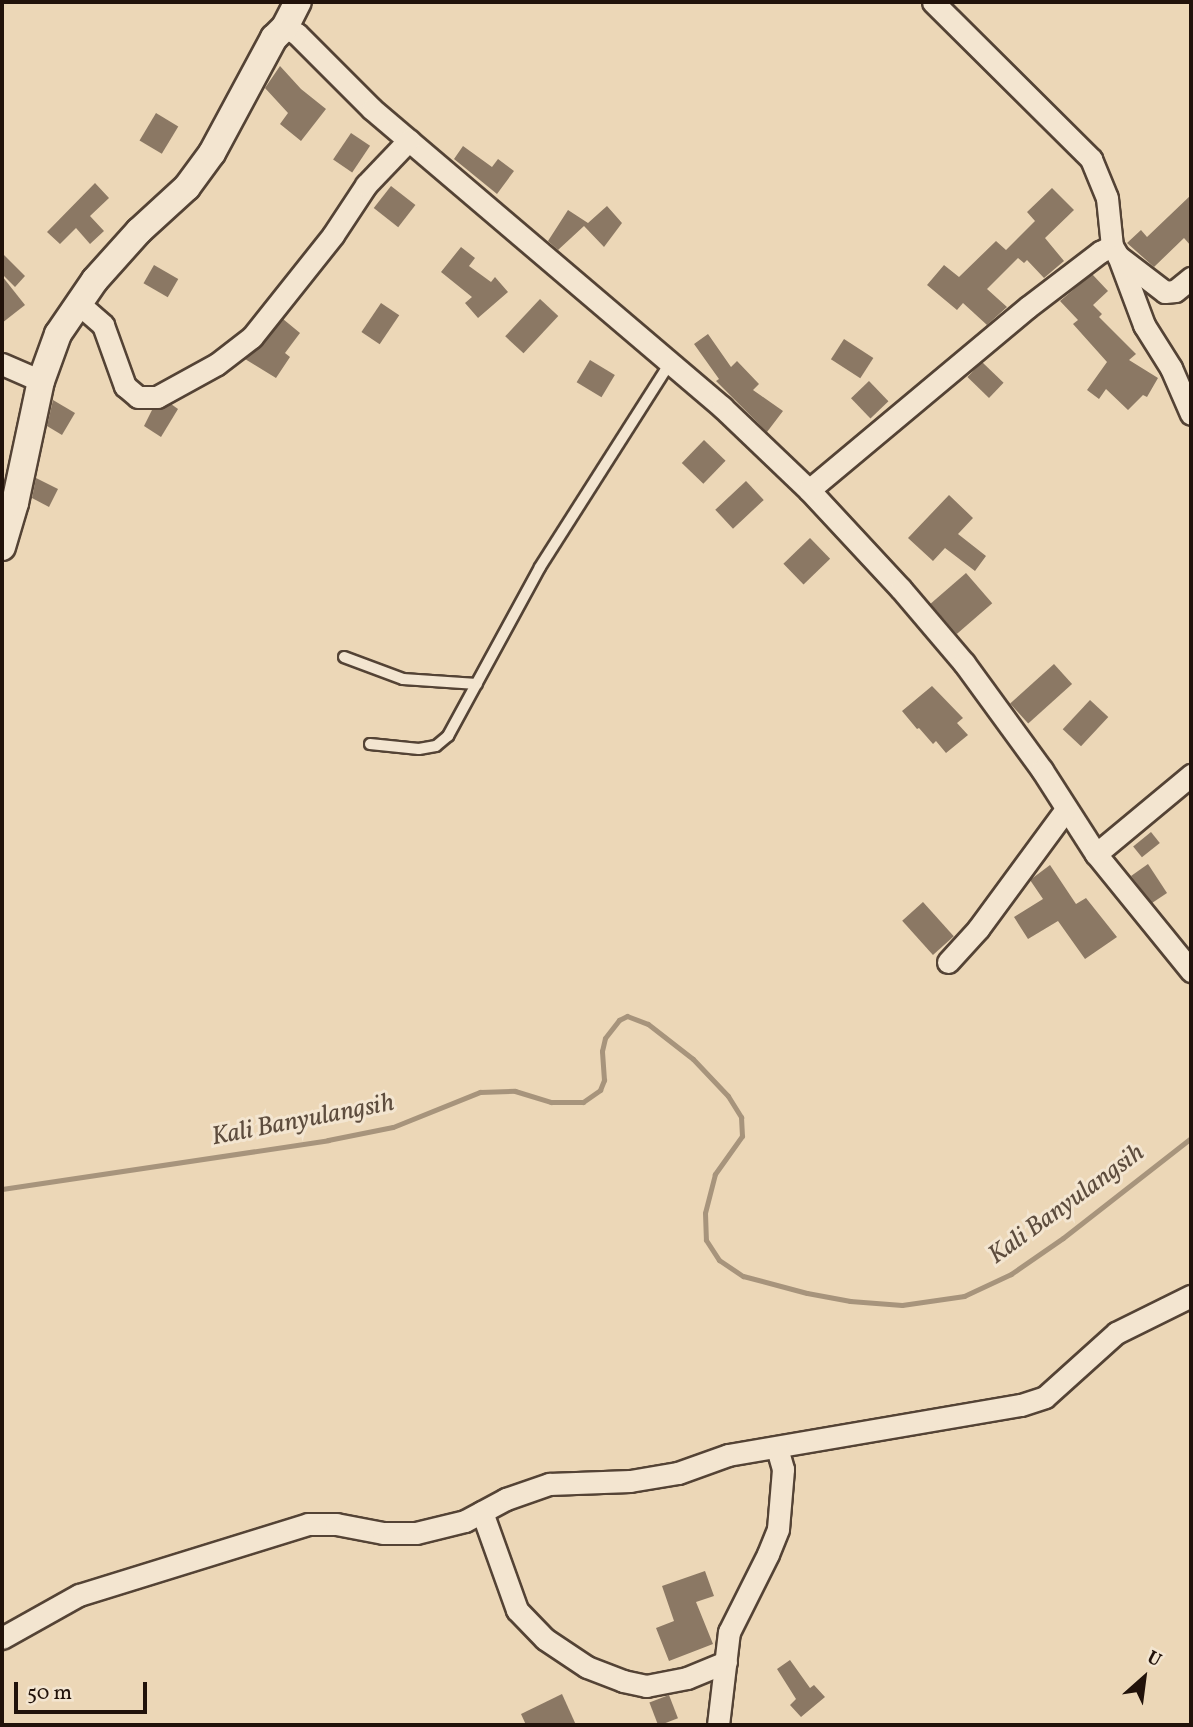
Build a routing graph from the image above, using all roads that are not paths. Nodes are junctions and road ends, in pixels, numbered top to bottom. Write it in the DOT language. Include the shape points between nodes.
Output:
graph roads {
  1 [pos="298,2"];
  2 [pos="933,2"];
  3 [pos="285,27"];
  4 [pos="409,139"];
  5 [pos="1115,251"];
  6 [pos="1191,278"];
  7 [pos="79,304"];
  8 [pos="670,363"];
  9 [pos="2,365"];
  10 [pos="41,381"];
  11 [pos="1191,414"];
  12 [pos="808,490"];
  13 [pos="2,547"];
  14 [pos="344,657"];
  15 [pos="477,684"];
  16 [pos="370,744"];
  17 [pos="1191,775"];
  18 [pos="1066,809"];
  19 [pos="1096,854"];
  20 [pos="948,962"];
  21 [pos="1191,971"];
  22 [pos="1191,1296"];
  23 [pos="777,1448"];
  24 [pos="482,1512"];
  25 [pos="2,1639"];
  26 [pos="726,1662"];
  27 [pos="718,1725"];
  1 -- 3 [label="street"];
  2 -- 5 [label="street" via="1091,159 1107,198"];
  3 -- 4 [label="street"];
  3 -- 7 [label="street" via="274,38 212,153 187,187 139,231"];
  4 -- 7 [label="street" via="366,185 333,235 252,337 217,364 157,397 138,397 125,386 103,325"];
  4 -- 8 [label="street"];
  5 -- 6 [label="street" via="1165,292 1175,291"];
  5 -- 11 [label="street" via="1144,325 1171,368"];
  5 -- 12 [label="street" via="1027,307"];
  7 -- 10 [label="street" via="58,334"];
  8 -- 12 [label="street"];
  8 -- 15 [label="lane" via="540,567"];
  9 -- 10 [label="street"];
  10 -- 13 [label="street"];
  12 -- 18 [label="street" via="964,663"];
  14 -- 15 [label="lane" via="403,679"];
  15 -- 16 [label="lane" via="449,736 436,746 419,749"];
  17 -- 19 [label="street"];
  18 -- 19 [label="street"];
  18 -- 20 [label="street" via="978,929"];
  19 -- 21 [label="street"];
  22 -- 23 [label="street" via="1116,1333 1045,1397"];
  23 -- 24 [label="street" via="728,1455 678,1473 630,1481 549,1484"];
  23 -- 26 [label="street" via="783,1469 778,1529 729,1632"];
  24 -- 25 [label="street" via="416,1533 308,1524 79,1595"];
  24 -- 26 [label="street" via="517,1610 545,1639 587,1667 646,1686 687,1678"];
  26 -- 27 [label="street"];
}
